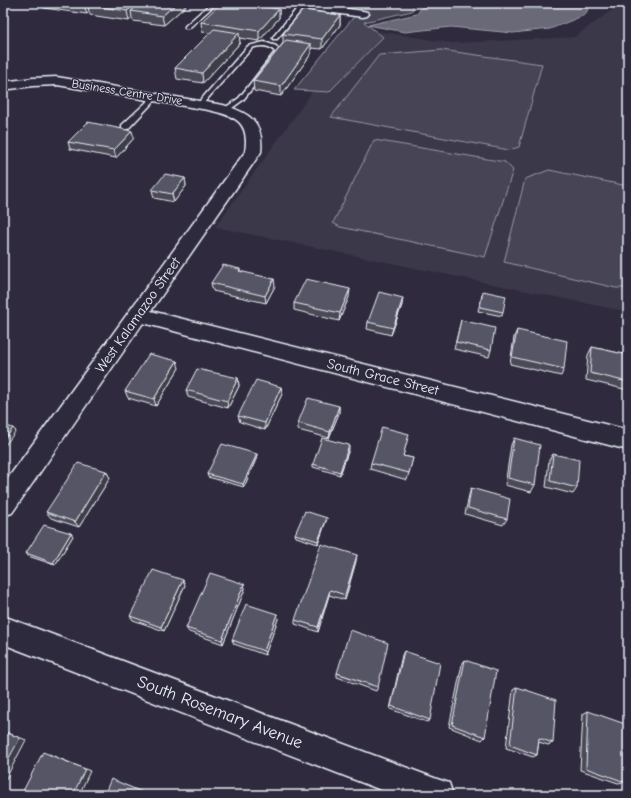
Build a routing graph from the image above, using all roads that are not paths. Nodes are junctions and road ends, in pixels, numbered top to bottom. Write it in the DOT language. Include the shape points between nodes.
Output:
graph roads {
  1 [pos="214,3"];
  2 [pos="281,3"];
  3 [pos="302,6"];
  4 [pos="344,7"];
  5 [pos="363,14"];
  6 [pos="187,27"];
  7 [pos="275,38"];
  8 [pos="3,86"];
  9 [pos="155,97"];
  10 [pos="200,104"];
  11 [pos="226,110"];
  12 [pos="248,121"];
  13 [pos="125,127"];
  14 [pos="138,315"];
  15 [pos="628,440"];
  16 [pos="3,505"];
  17 [pos="3,630"];
  18 [pos="437,795"];
  1 -- 6 [label="lane"];
  2 -- 3 [label="street"];
  3 -- 4 [label="street"];
  3 -- 7 [label="lane"];
  4 -- 5 [label="street"];
  8 -- 9 [label="street, Business Centre Drive" via="58,81"];
  9 -- 10 [label="street, Business Centre Drive"];
  9 -- 13 [label="lane"];
  10 -- 11 [label="street, Business Centre Drive"];
  10 -- 11 [label="lane" via="250,47 263,44 277,49 278,52 240,99"];
  11 -- 12 [label="street, Business Centre Drive"];
  12 -- 14 [label="street, West Kalamazoo Street" via="254,130 256,140 253,152"];
  14 -- 15 [label="street, South Grace Street"];
  14 -- 16 [label="street, West Kalamazoo Street"];
  17 -- 18 [label="street, South Rosemary Avenue"];
}
